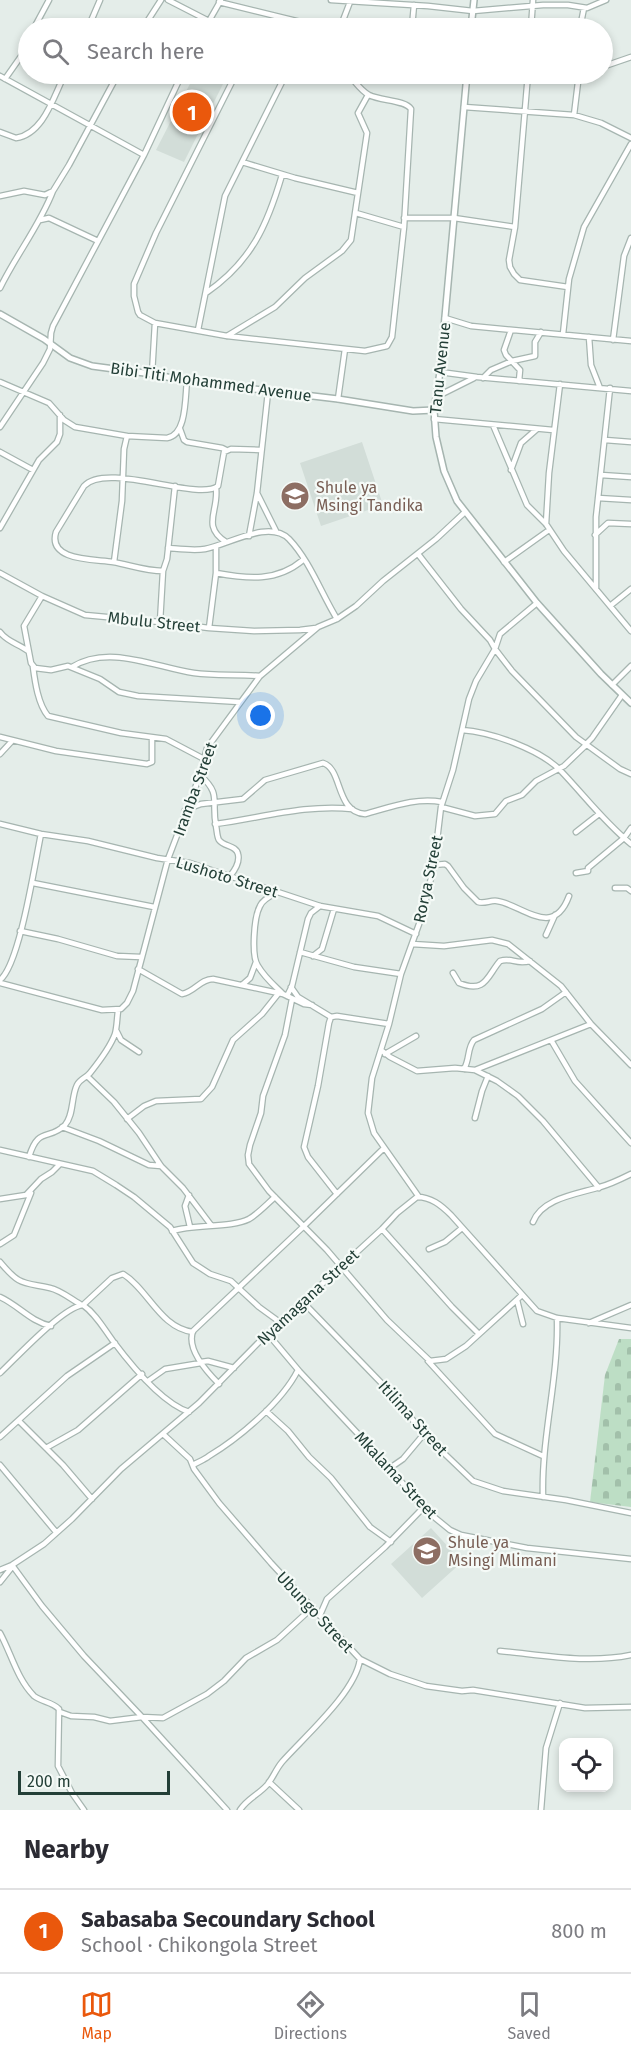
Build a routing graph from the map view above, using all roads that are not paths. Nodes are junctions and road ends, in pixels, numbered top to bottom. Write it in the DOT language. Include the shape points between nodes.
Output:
graph roads {
  1 [pos="49,0"];
  2 [pos="100,0"];
  3 [pos="161,0"];
  4 [pos="168,0"];
  5 [pos="331,0"];
  6 [pos="474,0"];
  7 [pos="606,0"];
  8 [pos="220,1"];
  9 [pos="350,2"];
  10 [pos="403,2"];
  11 [pos="533,3"];
  12 [pos="414,5"];
  13 [pos="584,8"];
  14 [pos="473,11"];
  15 [pos="39,18"];
  16 [pos="92,18"];
  17 [pos="149,18"];
  18 [pos="203,18"];
  19 [pos="211,18"];
  20 [pos="286,18"];
  21 [pos="344,18"];
  22 [pos="413,18"];
  23 [pos="472,18"];
  24 [pos="532,18"];
  25 [pos="582,18"];
  26 [pos="631,57"];
  27 [pos="18,59"];
  28 [pos="613,63"];
  29 [pos="3,78"];
  30 [pos="60,84"];
  31 [pos="112,84"];
  32 [pos="177,84"];
  33 [pos="231,84"];
  34 [pos="281,84"];
  35 [pos="357,84"];
  36 [pos="466,84"];
  37 [pos="527,84"];
  38 [pos="578,84"];
  39 [pos="368,95"];
  40 [pos="51,103"];
  41 [pos="464,107"];
  42 [pos="525,111"];
  43 [pos="574,115"];
  44 [pos="90,124"];
  45 [pos="0,132"];
  46 [pos="631,138"];
  47 [pos="631,144"];
  48 [pos="144,155"];
  49 [pos="242,162"];
  50 [pos="282,175"];
  51 [pos="53,191"];
  52 [pos="358,193"];
  53 [pos="0,196"];
  54 [pos="356,213"];
  55 [pos="404,218"];
  56 [pos="454,218"];
  57 [pos="39,221"];
  58 [pos="404,227"];
  59 [pos="515,227"];
  60 [pos="631,238"];
  61 [pos="98,241"];
  62 [pos="568,287"];
  63 [pos="0,288"];
  64 [pos="206,293"];
  65 [pos="0,314"];
  66 [pos="445,318"];
  67 [pos="155,323"];
  68 [pos="198,330"];
  69 [pos="511,330"];
  70 [pos="541,332"];
  71 [pos="563,334"];
  72 [pos="227,336"];
  73 [pos="589,337"];
  74 [pos="613,340"];
  75 [pos="631,342"];
  76 [pos="51,345"];
  77 [pos="345,349"];
  78 [pos="512,361"];
  79 [pos="440,372"];
  80 [pos="152,374"];
  81 [pos="475,377"];
  82 [pos="483,378"];
  83 [pos="187,381"];
  84 [pos="519,381"];
  85 [pos="0,382"];
  86 [pos="560,384"];
  87 [pos="600,388"];
  88 [pos="610,388"];
  89 [pos="23,391"];
  90 [pos="631,391"];
  91 [pos="268,392"];
  92 [pos="436,397"];
  93 [pos="338,399"];
  94 [pos="434,410"];
  95 [pos="60,415"];
  96 [pos="434,419"];
  97 [pos="493,425"];
  98 [pos="0,427"];
  99 [pos="180,429"];
  100 [pos="537,429"];
  101 [pos="553,430"];
  102 [pos="127,436"];
  103 [pos="605,440"];
  104 [pos="631,442"];
  105 [pos="226,450"];
  106 [pos="260,450"];
  107 [pos="0,452"];
  108 [pos="33,470"];
  109 [pos="512,470"];
  110 [pos="601,475"];
  111 [pos="631,477"];
  112 [pos="122,479"];
  113 [pos="175,486"];
  114 [pos="216,488"];
  115 [pos="256,493"];
  116 [pos="598,498"];
  117 [pos="631,500"];
  118 [pos="465,512"];
  119 [pos="546,524"];
  120 [pos="631,524"];
  121 [pos="0,528"];
  122 [pos="549,530"];
  123 [pos="276,531"];
  124 [pos="595,535"];
  125 [pos="249,536"];
  126 [pos="227,542"];
  127 [pos="216,546"];
  128 [pos="168,548"];
  129 [pos="418,554"];
  130 [pos="303,560"];
  131 [pos="114,562"];
  132 [pos="504,562"];
  133 [pos="163,571"];
  134 [pos="0,573"];
  135 [pos="216,573"];
  136 [pos="631,589"];
  137 [pos="596,590"];
  138 [pos="42,596"];
  139 [pos="537,603"];
  140 [pos="610,606"];
  141 [pos="337,619"];
  142 [pos="160,622"];
  143 [pos="318,627"];
  144 [pos="209,628"];
  145 [pos="631,631"];
  146 [pos="0,632"];
  147 [pos="495,649"];
  148 [pos="28,651"];
  149 [pos="631,666"];
  150 [pos="33,667"];
  151 [pos="72,667"];
  152 [pos="260,676"];
  153 [pos="612,685"];
  154 [pos="622,696"];
  155 [pos="240,702"];
  156 [pos="631,703"];
  157 [pos="462,730"];
  158 [pos="0,737"];
  159 [pos="152,738"];
  160 [pos="12,741"];
  161 [pos="586,744"];
  162 [pos="0,754"];
  163 [pos="204,759"];
  164 [pos="558,769"];
  165 [pos="631,774"];
  166 [pos="200,775"];
  167 [pos="215,803"];
  168 [pos="442,805"];
  169 [pos="352,809"];
  170 [pos="185,810"];
  171 [pos="599,814"];
  172 [pos="0,824"];
  173 [pos="215,824"];
  174 [pos="631,828"];
  175 [pos="576,832"];
  176 [pos="42,834"];
  177 [pos="624,838"];
  178 [pos="631,844"];
  179 [pos="168,859"];
  180 [pos="434,865"];
  181 [pos="576,873"];
  182 [pos="230,876"];
  183 [pos="33,883"];
  184 [pos="615,888"];
  185 [pos="631,891"];
  186 [pos="278,892"];
  187 [pos="569,896"];
  188 [pos="320,906"];
  189 [pos="154,907"];
  190 [pos="334,909"];
  191 [pos="555,915"];
  192 [pos="20,931"];
  193 [pos="416,934"];
  194 [pos="546,935"];
  195 [pos="412,944"];
  196 [pos="300,952"];
  197 [pos="313,956"];
  198 [pos="141,957"];
  199 [pos="530,961"];
  200 [pos="256,962"];
  201 [pos="138,969"];
  202 [pos="453,973"];
  203 [pos="401,974"];
  204 [pos="0,981"];
  205 [pos="242,985"];
  206 [pos="291,987"];
  207 [pos="566,992"];
  208 [pos="285,996"];
  209 [pos="312,1005"];
  210 [pos="118,1011"];
  211 [pos="331,1017"];
  212 [pos="389,1024"];
  213 [pos="591,1024"];
  214 [pos="116,1030"];
  215 [pos="416,1036"];
  216 [pos="551,1040"];
  217 [pos="139,1052"];
  218 [pos="383,1052"];
  219 [pos="631,1065"];
  220 [pos="464,1069"];
  221 [pos="475,1070"];
  222 [pos="87,1076"];
  223 [pos="488,1076"];
  224 [pos="475,1118"];
  225 [pos="127,1119"];
  226 [pos="62,1127"];
  227 [pos="631,1143"];
  228 [pos="384,1148"];
  229 [pos="0,1150"];
  230 [pos="29,1156"];
  231 [pos="60,1164"];
  232 [pos="161,1166"];
  233 [pos="631,1174"];
  234 [pos="599,1188"];
  235 [pos="32,1190"];
  236 [pos="337,1194"];
  237 [pos="189,1196"];
  238 [pos="275,1197"];
  239 [pos="419,1197"];
  240 [pos="0,1199"];
  241 [pos="533,1222"];
  242 [pos="211,1225"];
  243 [pos="304,1226"];
  244 [pos="190,1227"];
  245 [pos="462,1228"];
  246 [pos="382,1229"];
  247 [pos="172,1231"];
  248 [pos="0,1244"];
  249 [pos="429,1249"];
  250 [pos="0,1262"];
  251 [pos="341,1267"];
  252 [pos="239,1289"];
  253 [pos="522,1295"];
  254 [pos="0,1297"];
  255 [pos="517,1300"];
  256 [pos="303,1302"];
  257 [pos="82,1305"];
  258 [pos="631,1305"];
  259 [pos="557,1318"];
  260 [pos="281,1323"];
  261 [pos="589,1323"];
  262 [pos="523,1324"];
  263 [pos="51,1326"];
  264 [pos="631,1328"];
  265 [pos="193,1332"];
  266 [pos="268,1334"];
  267 [pos="479,1334"];
  268 [pos="115,1343"];
  269 [pos="427,1359"];
  270 [pos="201,1363"];
  271 [pos="234,1368"];
  272 [pos="298,1370"];
  273 [pos="0,1372"];
  274 [pos="142,1374"];
  275 [pos="148,1381"];
  276 [pos="219,1384"];
  277 [pos="189,1412"];
  278 [pos="266,1412"];
  279 [pos="19,1421"];
  280 [pos="163,1434"];
  281 [pos="424,1434"];
  282 [pos="0,1437"];
  283 [pos="46,1448"];
  284 [pos="543,1456"];
  285 [pos="0,1464"];
  286 [pos="192,1465"];
  287 [pos="390,1468"];
  288 [pos="543,1497"];
  289 [pos="92,1499"];
  290 [pos="423,1508"];
  291 [pos="631,1513"];
  292 [pos="56,1533"];
  293 [pos="391,1542"];
  294 [pos="631,1559"];
  295 [pos="12,1566"];
  296 [pos="0,1570"];
  297 [pos="0,1582"];
  298 [pos="313,1607"];
  299 [pos="320,1615"];
  300 [pos="0,1633"];
  301 [pos="500,1651"];
  302 [pos="631,1655"];
  303 [pos="360,1659"];
  304 [pos="560,1703"];
  305 [pos="631,1707"];
  306 [pos="60,1712"];
  307 [pos="142,1717"];
  308 [pos="269,1782"];
  309 [pos="84,1810"];
  310 [pos="226,1810"];
  311 [pos="240,1810"];
  312 [pos="299,1810"];
  313 [pos="541,1810"];
  1 -- 15 [label="street"];
  2 -- 16 [label="street"];
  3 -- 17 [label="street"];
  4 -- 18 [label="street"];
  5 -- 9 [label="street"];
  6 -- 14 [label="street"];
  7 -- 13 [label="street"];
  8 -- 19 [label="street"];
  8 -- 20 [label="street"];
  9 -- 10 [label="street"];
  9 -- 21 [label="street"];
  10 -- 12 [label="street"];
  11 -- 13 [label="street"];
  11 -- 14 [label="street"];
  11 -- 24 [label="street"];
  12 -- 14 [label="street"];
  12 -- 22 [label="street"];
  13 -- 25 [label="street"];
  14 -- 23 [label="street"];
  26 -- 28 [label="street"];
  27 -- 29 [label="street"];
  29 -- 40 [label="street"];
  30 -- 40 [label="street"];
  31 -- 44 [label="street"];
  32 -- 48 [label="street"];
  33 -- 67 [label="street" via="134,284 138,312"];
  34 -- 49 [label="street"];
  35 -- 39 [label="street"];
  36 -- 41 [label="street, Tanu Avenue"];
  37 -- 42 [label="street"];
  38 -- 43 [label="street"];
  39 -- 52 [label="street" via="358,113 367,133"];
  39 -- 55 [label="street" via="405,104 411,110"];
  40 -- 44 [label="street"];
  40 -- 45 [label="street" via="27,135 12,138"];
  41 -- 42 [label="street"];
  41 -- 56 [label="street, Tanu Avenue"];
  42 -- 43 [label="street"];
  42 -- 59 [label="street"];
  43 -- 46 [label="street"];
  44 -- 48 [label="street"];
  44 -- 51 [label="street"];
  47 -- 62 [label="street" via="588,219"];
  48 -- 61 [label="street"];
  49 -- 50 [label="street"];
  49 -- 64 [label="street" via="225,196"];
  50 -- 52 [label="street"];
  50 -- 64 [label="street" via="263,227 247,256"];
  51 -- 53 [label="street" via="45,195 24,191"];
  51 -- 57 [label="street"];
  52 -- 54 [label="street"];
  54 -- 58 [label="street"];
  54 -- 72 [label="street" via="351,240 342,251 313,271 275,308"];
  55 -- 56 [label="street"];
  55 -- 58 [label="street"];
  56 -- 59 [label="street"];
  56 -- 66 [label="street, Tanu Avenue"];
  57 -- 61 [label="street" via="49,218"];
  57 -- 63 [label="street"];
  58 -- 77 [label="street" via="390,343 377,350"];
  59 -- 62 [label="street" via="509,260 514,274 520,280"];
  60 -- 74 [label="street" via="622,267"];
  61 -- 76 [label="street" via="53,326"];
  62 -- 71 [label="street"];
  64 -- 68 [label="street"];
  65 -- 76 [label="street, Bibi Titi Mohammed Avenue"];
  66 -- 69 [label="street" via="462,325"];
  66 -- 79 [label="street, Tanu Avenue"];
  67 -- 68 [label="street"];
  67 -- 80 [label="street"];
  68 -- 72 [label="street"];
  69 -- 70 [label="street"];
  69 -- 78 [label="street" via="504,350"];
  70 -- 71 [label="street"];
  70 -- 78 [label="street" via="535,342 535,356"];
  71 -- 73 [label="street"];
  72 -- 77 [label="street"];
  73 -- 74 [label="street"];
  73 -- 87 [label="street" via="591,365"];
  74 -- 75 [label="street"];
  76 -- 80 [label="street, Bibi Titi Mohammed Avenue" via="83,363"];
  76 -- 89 [label="street"];
  77 -- 93 [label="street"];
  78 -- 82 [label="street"];
  78 -- 84 [label="street" via="520,370"];
  79 -- 81 [label="street"];
  79 -- 92 [label="street, Tanu Avenue"];
  80 -- 83 [label="street, Bibi Titi Mohammed Avenue"];
  81 -- 82 [label="street"];
  81 -- 92 [label="street"];
  82 -- 84 [label="street"];
  83 -- 91 [label="street, Bibi Titi Mohammed Avenue"];
  83 -- 99 [label="street"];
  84 -- 86 [label="street"];
  85 -- 89 [label="street"];
  86 -- 87 [label="street"];
  86 -- 101 [label="street"];
  87 -- 88 [label="street"];
  88 -- 90 [label="street"];
  88 -- 103 [label="street"];
  89 -- 95 [label="street" via="49,403"];
  89 -- 98 [label="street"];
  91 -- 93 [label="street, Bibi Titi Mohammed Avenue"];
  91 -- 106 [label="street"];
  92 -- 94 [label="street, Tanu Avenue"];
  93 -- 94 [label="street, Bibi Titi Mohammed Avenue" via="413,411"];
  94 -- 96 [label="street, Tanu Avenue"];
  95 -- 102 [label="street" via="75,427"];
  95 -- 108 [label="street" via="57,442"];
  96 -- 97 [label="street"];
  96 -- 118 [label="street, Tanu Avenue" via="444,471"];
  97 -- 100 [label="street"];
  97 -- 109 [label="street"];
  99 -- 102 [label="street" via="170,438"];
  99 -- 105 [label="street" via="187,442"];
  100 -- 101 [label="street"];
  100 -- 109 [label="street" via="521,443"];
  101 -- 119 [label="street"];
  102 -- 112 [label="street"];
  103 -- 104 [label="street"];
  103 -- 110 [label="street"];
  105 -- 106 [label="street"];
  105 -- 114 [label="street"];
  106 -- 115 [label="street"];
  107 -- 108 [label="street"];
  108 -- 121 [label="street"];
  109 -- 119 [label="street" via="524,500"];
  110 -- 111 [label="street"];
  110 -- 116 [label="street"];
  112 -- 113 [label="street"];
  112 -- 131 [label="street"];
  112 -- 131 [label="street" via="87,482 55,536 58,547 69,556"];
  113 -- 114 [label="street"];
  113 -- 128 [label="street"];
  114 -- 126 [label="street" via="212,528"];
  115 -- 123 [label="street"];
  115 -- 125 [label="street"];
  116 -- 117 [label="street"];
  116 -- 124 [label="street"];
  118 -- 129 [label="street, Iramba Street"];
  118 -- 132 [label="street, Tanu Avenue"];
  119 -- 122 [label="street"];
  120 -- 124 [label="street" via="608,523"];
  122 -- 132 [label="street"];
  122 -- 137 [label="street"];
  123 -- 125 [label="street"];
  123 -- 130 [label="street" via="290,540"];
  124 -- 137 [label="street"];
  125 -- 126 [label="street"];
  126 -- 127 [label="street"];
  127 -- 128 [label="street" via="202,550"];
  127 -- 135 [label="street"];
  128 -- 133 [label="street"];
  129 -- 141 [label="street, Iramba Street"];
  129 -- 147 [label="street"];
  130 -- 135 [label="street" via="266,578"];
  130 -- 141 [label="street"];
  131 -- 133 [label="street"];
  132 -- 139 [label="street, Tanu Avenue"];
  133 -- 142 [label="street"];
  134 -- 138 [label="street, Mbulu Street"];
  135 -- 144 [label="street"];
  136 -- 140 [label="street"];
  137 -- 140 [label="street"];
  138 -- 142 [label="street, Mbulu Street" via="85,615"];
  138 -- 148 [label="street" via="24,626"];
  139 -- 147 [label="street, Rorya Street" via="502,631"];
  139 -- 153 [label="street, Tanu Avenue"];
  140 -- 145 [label="street"];
  141 -- 143 [label="street, Iramba Street"];
  142 -- 144 [label="street, Mbulu Street"];
  143 -- 144 [label="street, Mbulu Street"];
  143 -- 152 [label="street, Iramba Street"];
  146 -- 148 [label="street"];
  147 -- 157 [label="street, Rorya Street" via="476,681"];
  147 -- 161 [label="street"];
  148 -- 150 [label="street"];
  149 -- 153 [label="street"];
  150 -- 151 [label="street"];
  150 -- 159 [label="street" via="47,715"];
  151 -- 152 [label="street" via="90,658 116,656 195,673"];
  151 -- 155 [label="street" via="125,694"];
  152 -- 155 [label="street, Iramba Street"];
  153 -- 154 [label="street, Tanu Avenue"];
  154 -- 156 [label="street, Tanu Avenue"];
  154 -- 161 [label="street"];
  155 -- 163 [label="street, Iramba Street" via="210,741"];
  157 -- 164 [label="street" via="523,747"];
  157 -- 168 [label="street, Rorya Street"];
  158 -- 160 [label="street"];
  159 -- 160 [label="street" via="152,762 147,764"];
  159 -- 163 [label="street" via="173,741"];
  160 -- 162 [label="street"];
  161 -- 164 [label="street"];
  161 -- 165 [label="street"];
  163 -- 166 [label="street, Iramba Street"];
  164 -- 168 [label="street" via="536,781 522,795 506,801 493,815 475,816"];
  164 -- 171 [label="street"];
  166 -- 167 [label="street" via="212,785"];
  166 -- 170 [label="street, Iramba Street"];
  167 -- 169 [label="street" via="243,799 266,780 323,763 330,766"];
  167 -- 170 [label="street"];
  167 -- 173 [label="street"];
  168 -- 169 [label="street" via="426,800 365,814"];
  168 -- 180 [label="street, Rorya Street"];
  169 -- 173 [label="street" via="326,807 279,812"];
  170 -- 179 [label="street, Iramba Street"];
  171 -- 175 [label="street"];
  171 -- 177 [label="street"];
  172 -- 176 [label="street, Lushoto Street"];
  173 -- 182 [label="street" via="220,842 238,854"];
  174 -- 177 [label="street"];
  176 -- 179 [label="street, Lushoto Street"];
  176 -- 183 [label="street"];
  177 -- 178 [label="street"];
  177 -- 181 [label="street" via="588,871"];
  179 -- 182 [label="street, Lushoto Street"];
  179 -- 189 [label="street, Iramba Street"];
  180 -- 191 [label="street" via="448,866 480,903 500,902 533,916"];
  180 -- 193 [label="street, Rorya Street"];
  182 -- 186 [label="street, Lushoto Street"];
  183 -- 189 [label="street"];
  183 -- 192 [label="street"];
  184 -- 185 [label="street"];
  186 -- 188 [label="street, Lushoto Street"];
  186 -- 200 [label="street" via="259,908 253,944"];
  187 -- 191 [label="street"];
  188 -- 190 [label="street, Lushoto Street"];
  188 -- 196 [label="street" via="308,919"];
  189 -- 198 [label="street, Iramba Street"];
  190 -- 193 [label="street, Lushoto Street" via="378,916"];
  190 -- 197 [label="street" via="322,949"];
  191 -- 194 [label="street"];
  192 -- 198 [label="street" via="117,956"];
  192 -- 204 [label="street"];
  193 -- 195 [label="street, Rorya Street"];
  195 -- 199 [label="street" via="444,946 497,940"];
  195 -- 203 [label="street, Rorya Street"];
  196 -- 197 [label="street"];
  196 -- 206 [label="street"];
  197 -- 203 [label="street"];
  198 -- 201 [label="street, Iramba Street"];
  199 -- 202 [label="street" via="500,961 485,982 474,986 459,983"];
  199 -- 207 [label="street"];
  200 -- 205 [label="street"];
  200 -- 208 [label="street" via="267,980"];
  201 -- 205 [label="street" via="182,994 209,979"];
  201 -- 210 [label="street, Iramba Street" via="127,1003"];
  203 -- 212 [label="street, Rorya Street"];
  204 -- 210 [label="street" via="92,1008"];
  205 -- 208 [label="street"];
  206 -- 208 [label="street"];
  206 -- 209 [label="street" via="298,997"];
  207 -- 213 [label="street"];
  207 -- 220 [label="street" via="542,1009 473,1041"];
  208 -- 209 [label="street"];
  208 -- 225 [label="street" via="233,1041 212,1087 201,1100 156,1101"];
  208 -- 238 [label="street" via="285,1035 263,1096 248,1155 251,1170"];
  209 -- 211 [label="street"];
  210 -- 214 [label="street"];
  211 -- 212 [label="street"];
  211 -- 236 [label="street" via="304,1147"];
  212 -- 218 [label="street, Rorya Street"];
  213 -- 216 [label="street"];
  213 -- 219 [label="street"];
  214 -- 217 [label="street" via="121,1040"];
  214 -- 222 [label="street"];
  215 -- 218 [label="street"];
  216 -- 221 [label="street"];
  216 -- 227 [label="street" via="575,1081"];
  218 -- 220 [label="street" via="417,1071"];
  218 -- 228 [label="street, Rorya Street" via="372,1078 368,1113"];
  220 -- 221 [label="street"];
  221 -- 223 [label="street"];
  222 -- 225 [label="street"];
  222 -- 226 [label="street" via="75,1088 69,1117"];
  223 -- 224 [label="street"];
  223 -- 234 [label="street" via="518,1096 543,1121"];
  225 -- 232 [label="street"];
  226 -- 230 [label="street" via="40,1136"];
  226 -- 232 [label="street" via="149,1165"];
  228 -- 236 [label="street"];
  228 -- 239 [label="street, Rorya Street"];
  229 -- 230 [label="street"];
  230 -- 231 [label="street"];
  231 -- 235 [label="street"];
  231 -- 247 [label="street" via="93,1171 134,1197"];
  232 -- 237 [label="street"];
  233 -- 234 [label="street"];
  234 -- 241 [label="street" via="545,1206"];
  235 -- 240 [label="street" via="20,1197"];
  235 -- 248 [label="street" via="14,1234"];
  236 -- 243 [label="street"];
  237 -- 242 [label="street"];
  237 -- 244 [label="street" via="185,1206"];
  238 -- 242 [label="street" via="242,1222"];
  238 -- 243 [label="street"];
  239 -- 245 [label="street" via="436,1202"];
  239 -- 246 [label="street, Nyamagana Street"];
  242 -- 244 [label="street"];
  243 -- 251 [label="street"];
  243 -- 252 [label="street"];
  244 -- 247 [label="street"];
  245 -- 249 [label="street"];
  245 -- 253 [label="street"];
  246 -- 251 [label="street, Nyamagana Street"];
  246 -- 267 [label="street"];
  247 -- 252 [label="street" via="193,1263 231,1281"];
  250 -- 257 [label="street" via="22,1283 54,1290"];
  251 -- 256 [label="street, Nyamagana Street"];
  251 -- 269 [label="street"];
  252 -- 260 [label="street"];
  252 -- 265 [label="street"];
  253 -- 255 [label="street"];
  253 -- 259 [label="street" via="537,1311"];
  254 -- 263 [label="street"];
  255 -- 262 [label="street"];
  255 -- 267 [label="street"];
  256 -- 260 [label="street, Nyamagana Street"];
  256 -- 281 [label="street, Itilima Street" via="392,1394"];
  257 -- 263 [label="street"];
  257 -- 265 [label="street" via="112,1278 123,1274 173,1325"];
  257 -- 268 [label="street"];
  258 -- 261 [label="street"];
  259 -- 261 [label="street"];
  259 -- 284 [label="street"];
  260 -- 266 [label="street, Nyamagana Street"];
  261 -- 264 [label="street"];
  263 -- 273 [label="street"];
  265 -- 270 [label="street" via="192,1342"];
  266 -- 271 [label="street, Nyamagana Street"];
  266 -- 272 [label="street, Mkalama Street"];
  267 -- 269 [label="street" via="446,1359"];
  268 -- 274 [label="street"];
  268 -- 279 [label="street" via="67,1376"];
  269 -- 284 [label="street" via="491,1430"];
  270 -- 271 [label="street" via="208,1361"];
  270 -- 275 [label="street" via="165,1369"];
  270 -- 276 [label="street"];
  271 -- 276 [label="street, Nyamagana Street"];
  272 -- 278 [label="street" via="286,1391"];
  272 -- 287 [label="street, Mkalama Street"];
  274 -- 275 [label="street"];
  274 -- 283 [label="street" via="78,1430"];
  275 -- 277 [label="street" via="180,1409"];
  276 -- 277 [label="street, Nyamagana Street"];
  277 -- 280 [label="street, Nyamagana Street"];
  278 -- 286 [label="street"];
  278 -- 293 [label="street" via="336,1484 370,1527"];
  279 -- 282 [label="street"];
  279 -- 283 [label="street"];
  280 -- 286 [label="street, Ubungo Street"];
  280 -- 289 [label="street, Nyamagana Street"];
  281 -- 287 [label="street"];
  281 -- 288 [label="street, Itilima Street" via="466,1476 481,1485"];
  283 -- 289 [label="street"];
  284 -- 288 [label="street"];
  285 -- 292 [label="street"];
  286 -- 298 [label="street, Ubungo Street" via="219,1503"];
  287 -- 290 [label="street, Mkalama Street"];
  288 -- 291 [label="street, Itilima Street"];
  289 -- 292 [label="street, Nyamagana Street"];
  290 -- 293 [label="street"];
  290 -- 294 [label="street, Mkalama Street" via="460,1535 527,1548"];
  292 -- 295 [label="street, Nyamagana Street"];
  293 -- 299 [label="street" via="327,1599"];
  295 -- 296 [label="street, Nyamagana Street"];
  295 -- 297 [label="street"];
  295 -- 307 [label="street" via="84,1656"];
  298 -- 299 [label="street, Ubungo Street"];
  298 -- 307 [label="street" via="277,1640 246,1658 199,1699 163,1719"];
  299 -- 303 [label="street, Ubungo Street"];
  300 -- 306 [label="street" via="27,1688"];
  301 -- 302 [label="street" via="584,1659"];
  303 -- 304 [label="street, Ubungo Street" via="426,1686"];
  303 -- 308 [label="street" via="357,1672 332,1709 281,1763"];
  304 -- 305 [label="street, Ubungo Street" via="592,1709"];
  304 -- 313 [label="street" via="546,1748"];
  306 -- 307 [label="street" via="110,1721"];
  306 -- 309 [label="street" via="58,1766"];
  307 -- 310 [label="street"];
  308 -- 311 [label="street"];
  308 -- 312 [label="street"];
}
